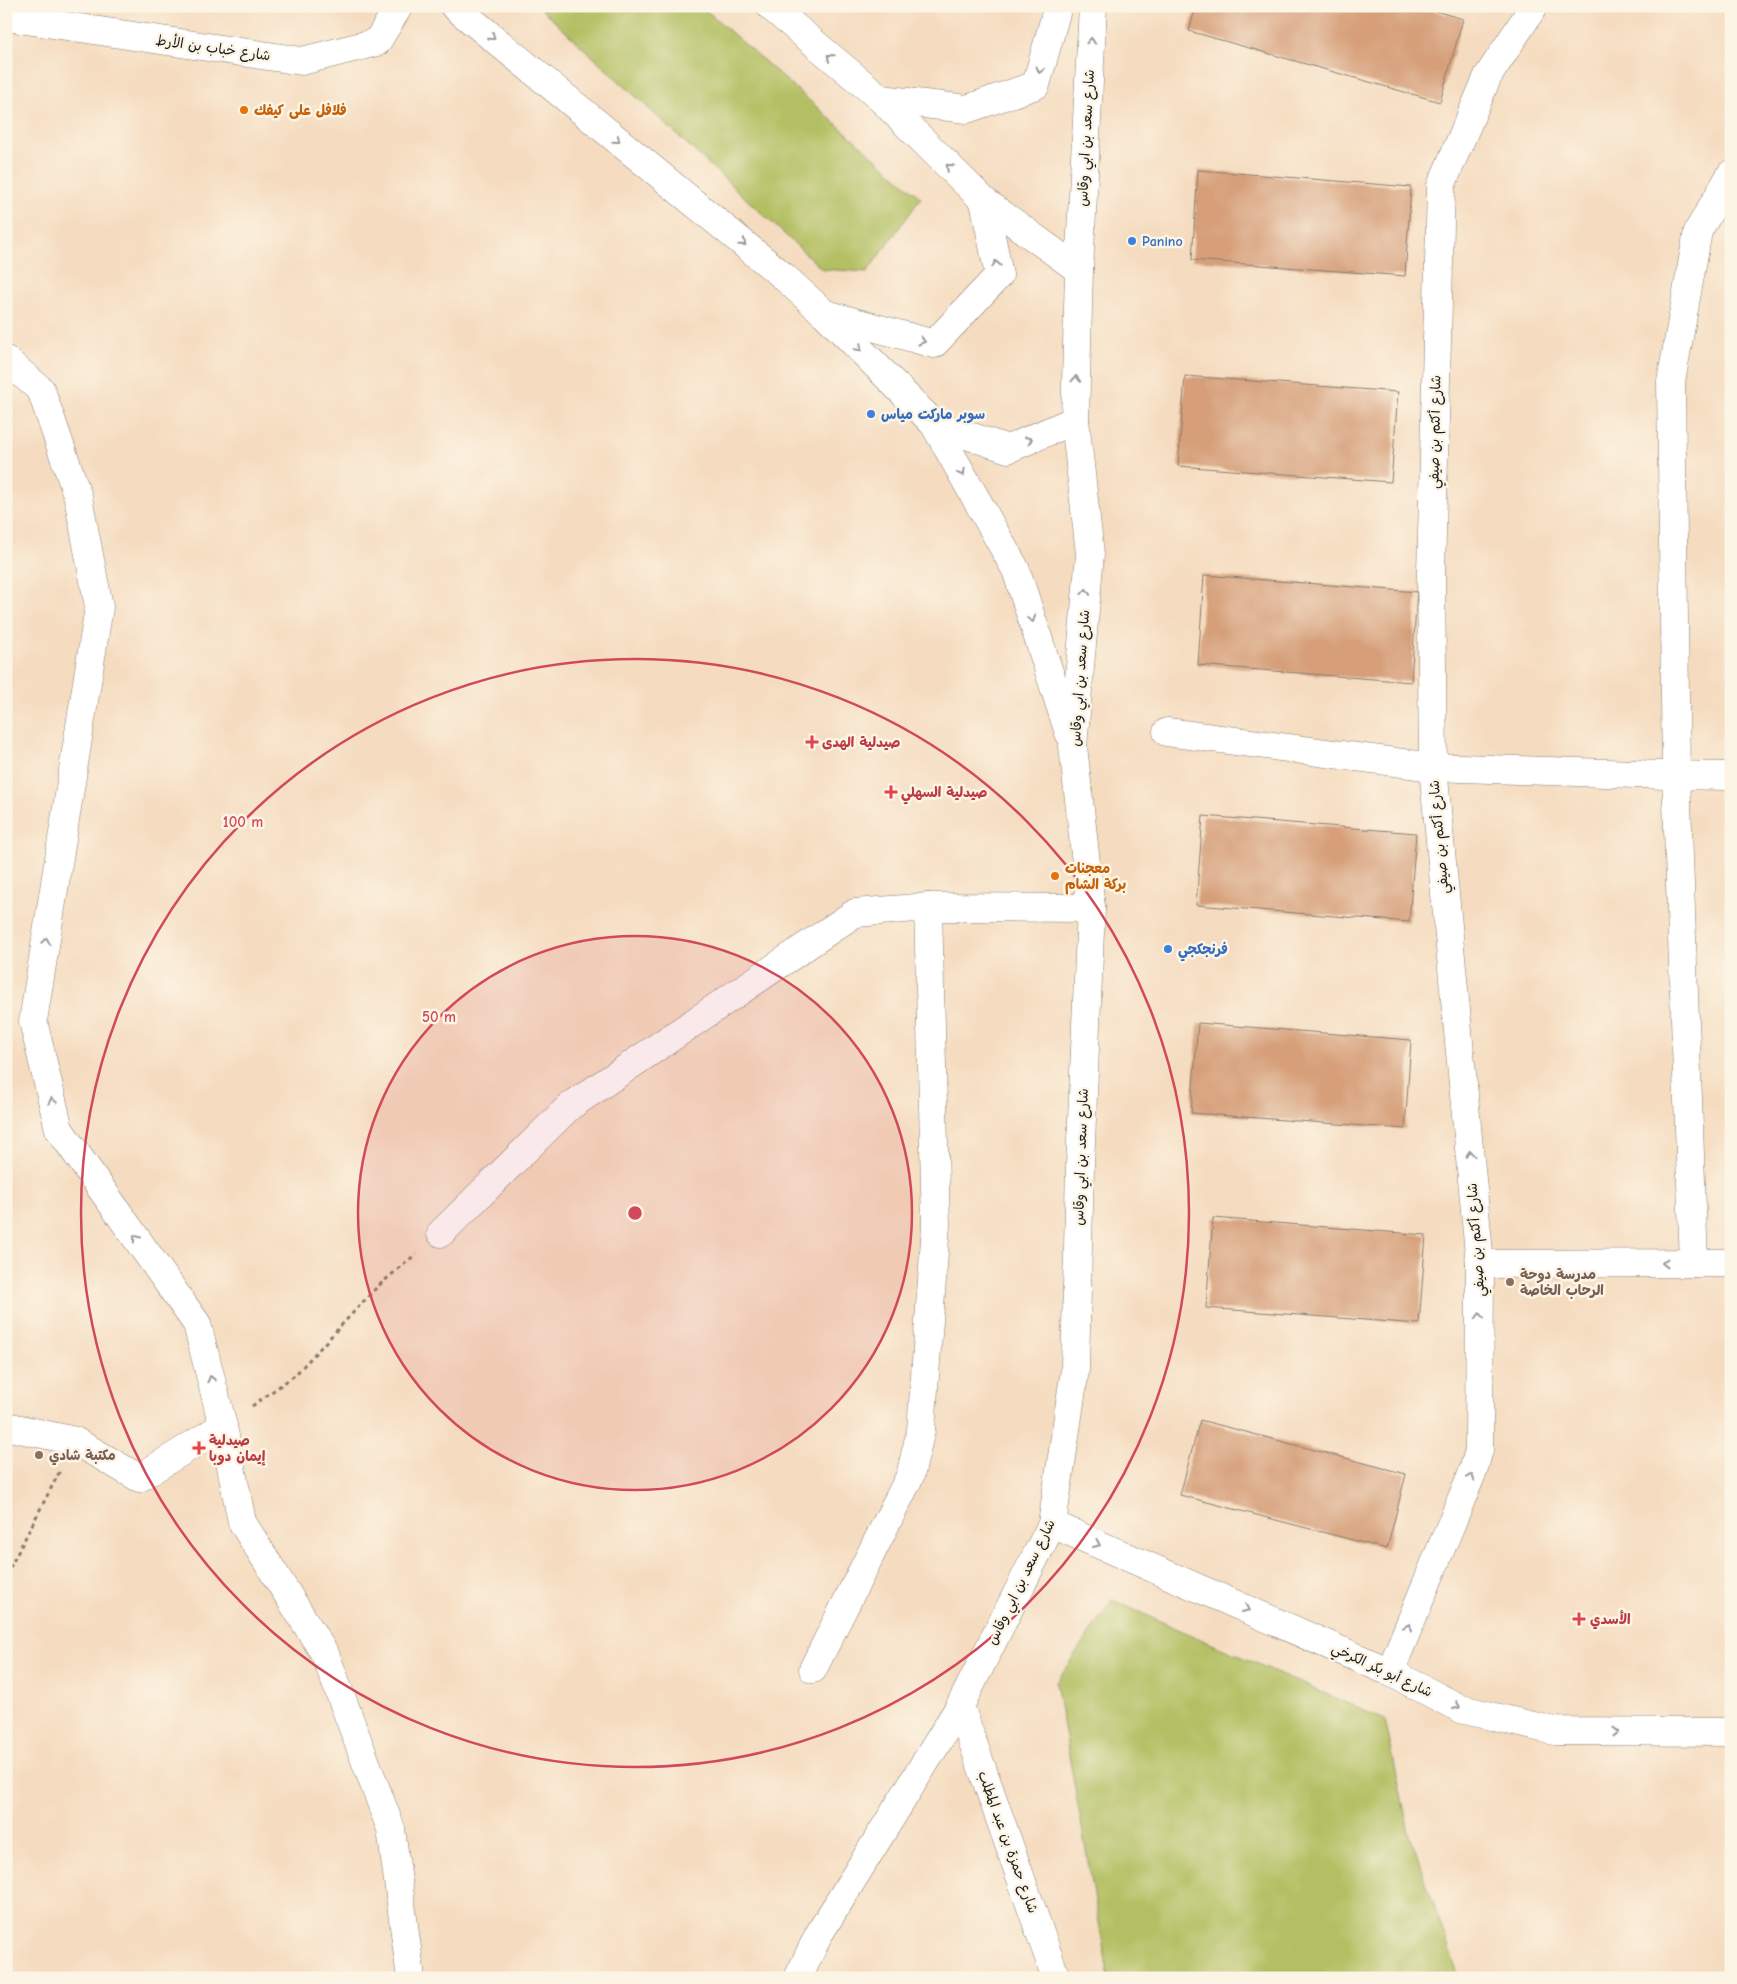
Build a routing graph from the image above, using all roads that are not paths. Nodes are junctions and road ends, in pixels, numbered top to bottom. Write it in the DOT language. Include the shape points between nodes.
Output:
graph roads {
  1 [pos="398,6"];
  2 [pos="454,6"];
  3 [pos="770,6"];
  4 [pos="1058,6"];
  5 [pos="1093,6"];
  6 [pos="1534,6"];
  7 [pos="6,17"];
  8 [pos="881,99"];
  9 [pos="1731,174"];
  10 [pos="984,201"];
  11 [pos="1080,270"];
  12 [pos="825,314"];
  13 [pos="6,360"];
  14 [pos="1075,420"];
  15 [pos="934,424"];
  16 [pos="1167,732"];
  17 [pos="1073,746"];
  18 [pos="1433,767"];
  19 [pos="1676,775"];
  20 [pos="1731,776"];
  21 [pos="928,907"];
  22 [pos="1091,908"];
  23 [pos="442,1233"];
  24 [pos="1694,1263"];
  25 [pos="1731,1263"];
  26 [pos="1480,1264"];
  27 [pos="6,1426"];
  28 [pos="223,1426"];
  29 [pos="1052,1524"];
  30 [pos="813,1668"];
  31 [pos="1390,1672"];
  32 [pos="960,1706"];
  33 [pos="1731,1732"];
  34 [pos="411,1978"];
  35 [pos="798,1978"];
  36 [pos="1056,1978"];
  1 -- 7 [label="street, شارع خباب بن الأرط" via="377,42 302,61"];
  2 -- 12 [label="street, one-way"];
  8 -- 3 [label="street, one-way"];
  4 -- 8 [label="street, one-way" via="1036,85 967,109"];
  11 -- 5 [label="street, شارع سعد بن ابي وقاس, one-way"];
  6 -- 18 [label="street, شارع أكثم بن صيفي" via="1488,76 1441,186 1432,573"];
  10 -- 8 [label="street, one-way"];
  9 -- 19 [label="street" via="1698,231 1671,382"];
  10 -- 11 [label="street"];
  12 -- 10 [label="street, one-way" via="934,344 998,275"];
  14 -- 11 [label="street, شارع سعد بن ابي وقاس, one-way"];
  12 -- 15 [label="street, one-way"];
  28 -- 13 [label="street, one-way" via="197,1324 59,1129 33,1020 99,607 78,497 41,390"];
  15 -- 14 [label="street, one-way" via="1008,449"];
  17 -- 14 [label="street, شارع سعد بن ابي وقاس, one-way" via="1090,554"];
  15 -- 17 [label="street, one-way" via="1016,570"];
  16 -- 18 [label="street"];
  17 -- 22 [label="street, شارع سعد بن ابي وقاس"];
  18 -- 19 [label="street"];
  26 -- 18 [label="street, شارع أكثم بن صيفي, one-way"];
  19 -- 20 [label="street"];
  19 -- 24 [label="street"];
  21 -- 22 [label="street"];
  21 -- 23 [label="street" via="855,913 840,923 569,1108"];
  21 -- 30 [label="street" via="936,1225 921,1430 910,1476"];
  22 -- 29 [label="street, شارع سعد بن ابي وقاس" via="1075,1369"];
  24 -- 25 [label="street"];
  24 -- 26 [label="street, one-way"];
  31 -- 26 [label="street, شارع أكثم بن صيفي, one-way" via="1479,1450"];
  27 -- 28 [label="street" via="75,1441 139,1478"];
  28 -- 34 [label="street" via="242,1522 325,1654 391,1829"];
  29 -- 31 [label="street, شارع أبو بكر الكرخي, one-way"];
  29 -- 32 [label="street, شارع سعد بن ابي وقاس"];
  31 -- 33 [label="street, شارع أبو بكر الكرخي, one-way" via="1461,1709 1554,1731"];
  32 -- 35 [label="street, شارع سعد بن ابي وقاس" via="818,1934"];
  32 -- 36 [label="street, شارع حمزة بن عبد المطلب"];
}
